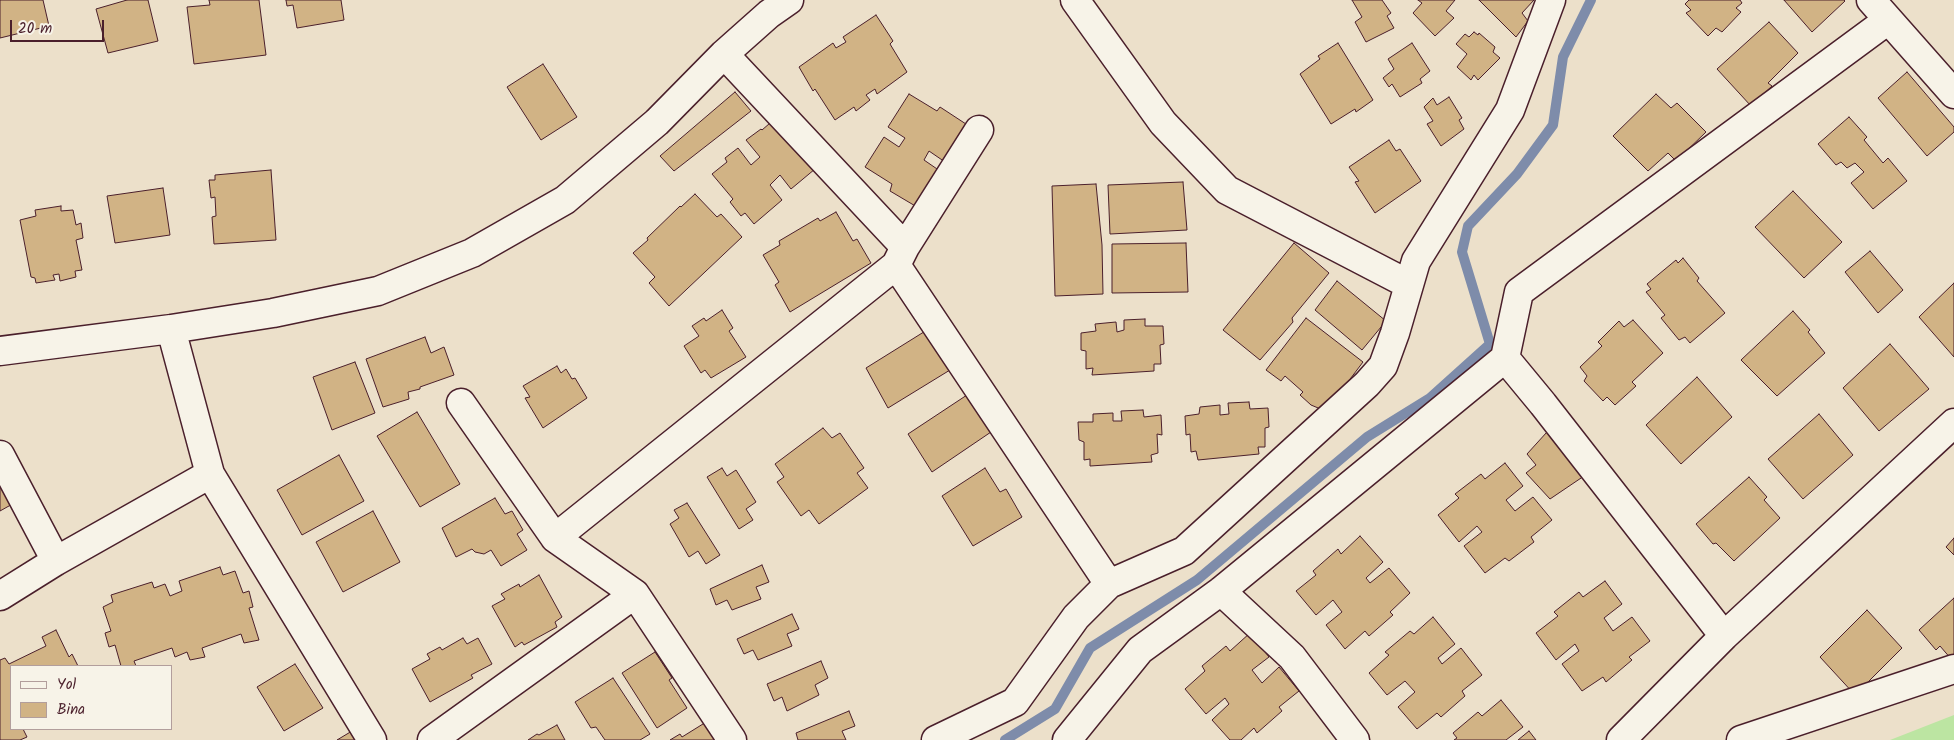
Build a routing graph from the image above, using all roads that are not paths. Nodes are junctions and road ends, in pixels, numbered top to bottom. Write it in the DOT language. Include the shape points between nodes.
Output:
graph roads {
  1 [pos="789,0"];
  2 [pos="1076,0"];
  3 [pos="1551,0"];
  4 [pos="1880,10"];
  5 [pos="724,54"];
  6 [pos="1954,94"];
  7 [pos="979,130"];
  8 [pos="901,256"];
  9 [pos="1408,284"];
  10 [pos="171,329"];
  11 [pos="0,351"];
  12 [pos="1505,358"];
  13 [pos="461,403"];
  14 [pos="1954,423"];
  15 [pos="0,455"];
  16 [pos="210,474"];
  17 [pos="555,538"];
  18 [pos="56,561"];
  19 [pos="1109,584"];
  20 [pos="1221,591"];
  21 [pos="635,594"];
  22 [pos="0,596"];
  23 [pos="1724,636"];
  24 [pos="1954,669"];
  25 [pos="372,740"];
  26 [pos="432,740"];
  27 [pos="732,740"];
  28 [pos="936,740"];
  29 [pos="1066,740"];
  30 [pos="1355,740"];
  31 [pos="1621,740"];
  32 [pos="1741,740"];
  1 -- 5 [label="street"];
  2 -- 9 [label="street" via="1163,123 1227,190"];
  3 -- 9 [label="street" via="1510,110 1416,261"];
  4 -- 6 [label="street"];
  4 -- 12 [label="street" via="1519,292"];
  5 -- 8 [label="street"];
  5 -- 10 [label="street" via="658,122 565,200 472,253 378,291 273,313"];
  7 -- 8 [label="street"];
  8 -- 17 [label="street"];
  8 -- 19 [label="street"];
  9 -- 19 [label="street" via="1383,366 1367,384 1184,551"];
  10 -- 11 [label="street"];
  10 -- 16 [label="street"];
  12 -- 20 [label="street"];
  12 -- 23 [label="street"];
  13 -- 17 [label="street"];
  14 -- 23 [label="street"];
  15 -- 18 [label="street"];
  16 -- 18 [label="street"];
  16 -- 25 [label="street"];
  17 -- 21 [label="street"];
  18 -- 22 [label="street"];
  19 -- 28 [label="street" via="1076,617 1016,702"];
  20 -- 29 [label="street" via="1140,650"];
  20 -- 30 [label="street" via="1292,657"];
  21 -- 26 [label="street"];
  21 -- 27 [label="street"];
  23 -- 31 [label="street"];
  24 -- 32 [label="street"];
}
